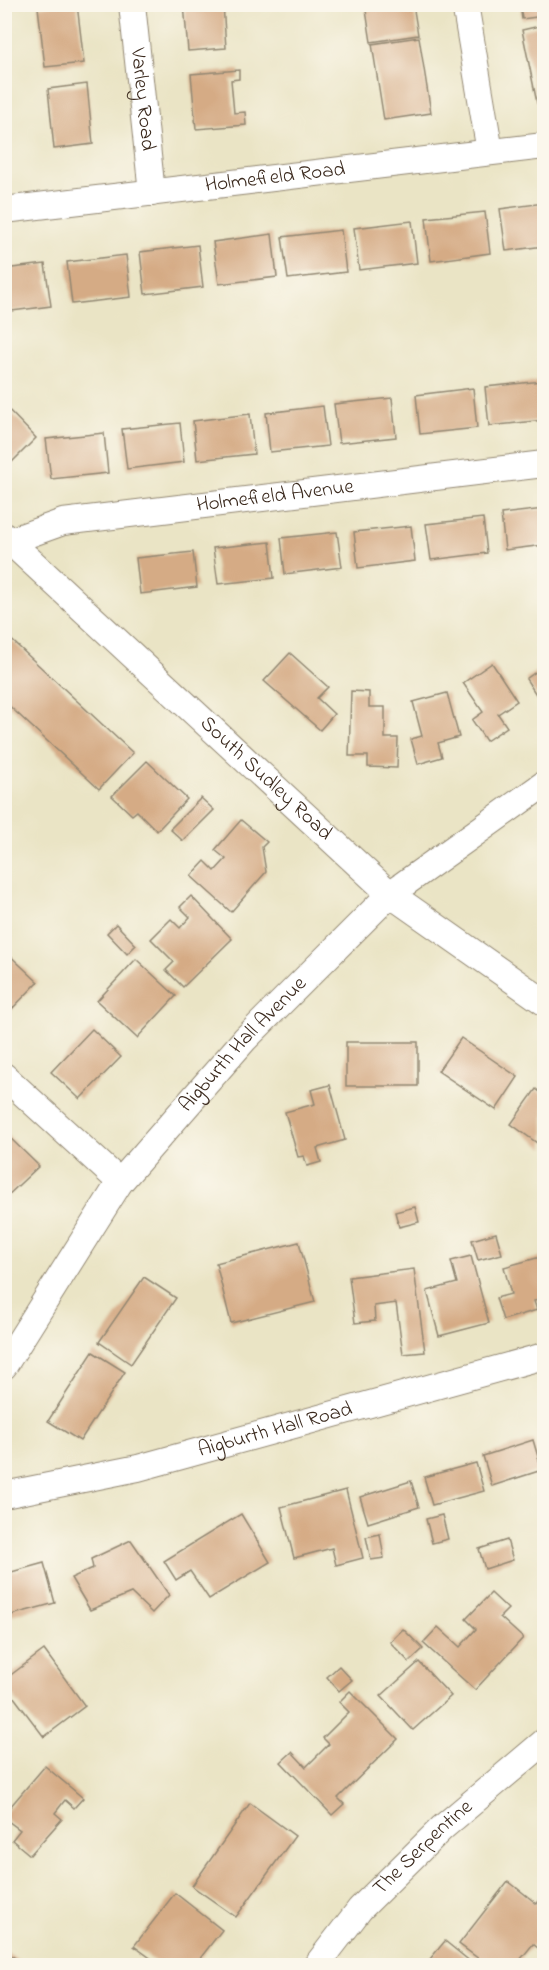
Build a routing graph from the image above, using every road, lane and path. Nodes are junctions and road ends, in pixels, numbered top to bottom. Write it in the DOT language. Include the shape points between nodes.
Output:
graph roads {
  1 [pos="132,4"];
  2 [pos="465,4"];
  3 [pos="544,146"];
  4 [pos="490,152"];
  5 [pos="152,193"];
  6 [pos="4,210"];
  7 [pos="544,464"];
  8 [pos="7,538"];
  9 [pos="544,784"];
  10 [pos="390,894"];
  11 [pos="544,1002"];
  12 [pos="4,1076"];
  13 [pos="120,1182"];
  14 [pos="544,1356"];
  15 [pos="4,1366"];
  16 [pos="4,1494"];
  17 [pos="544,1742"];
  18 [pos="316,1965"];
  1 -- 5 [label="street, Varley Road"];
  2 -- 4 [label="street"];
  3 -- 4 [label="street, Holmefield Road"];
  4 -- 5 [label="street, Holmefield Road"];
  5 -- 6 [label="street, Holmefield Road"];
  7 -- 8 [label="street, Holmefield Avenue" via="63,522"];
  8 -- 10 [label="street, South Sudley Road"];
  9 -- 10 [label="street, Aigburth Hall Avenue"];
  10 -- 11 [label="street, South Sudley Road"];
  10 -- 13 [label="street, Aigburth Hall Avenue" via="245,1039"];
  12 -- 13 [label="street"];
  13 -- 15 [label="street, Aigburth Hall Avenue"];
  14 -- 16 [label="street, Aigburth Hall Road" via="138,1468"];
  17 -- 18 [label="street, The Serpentine" via="442,1828 360,1909"];
}
